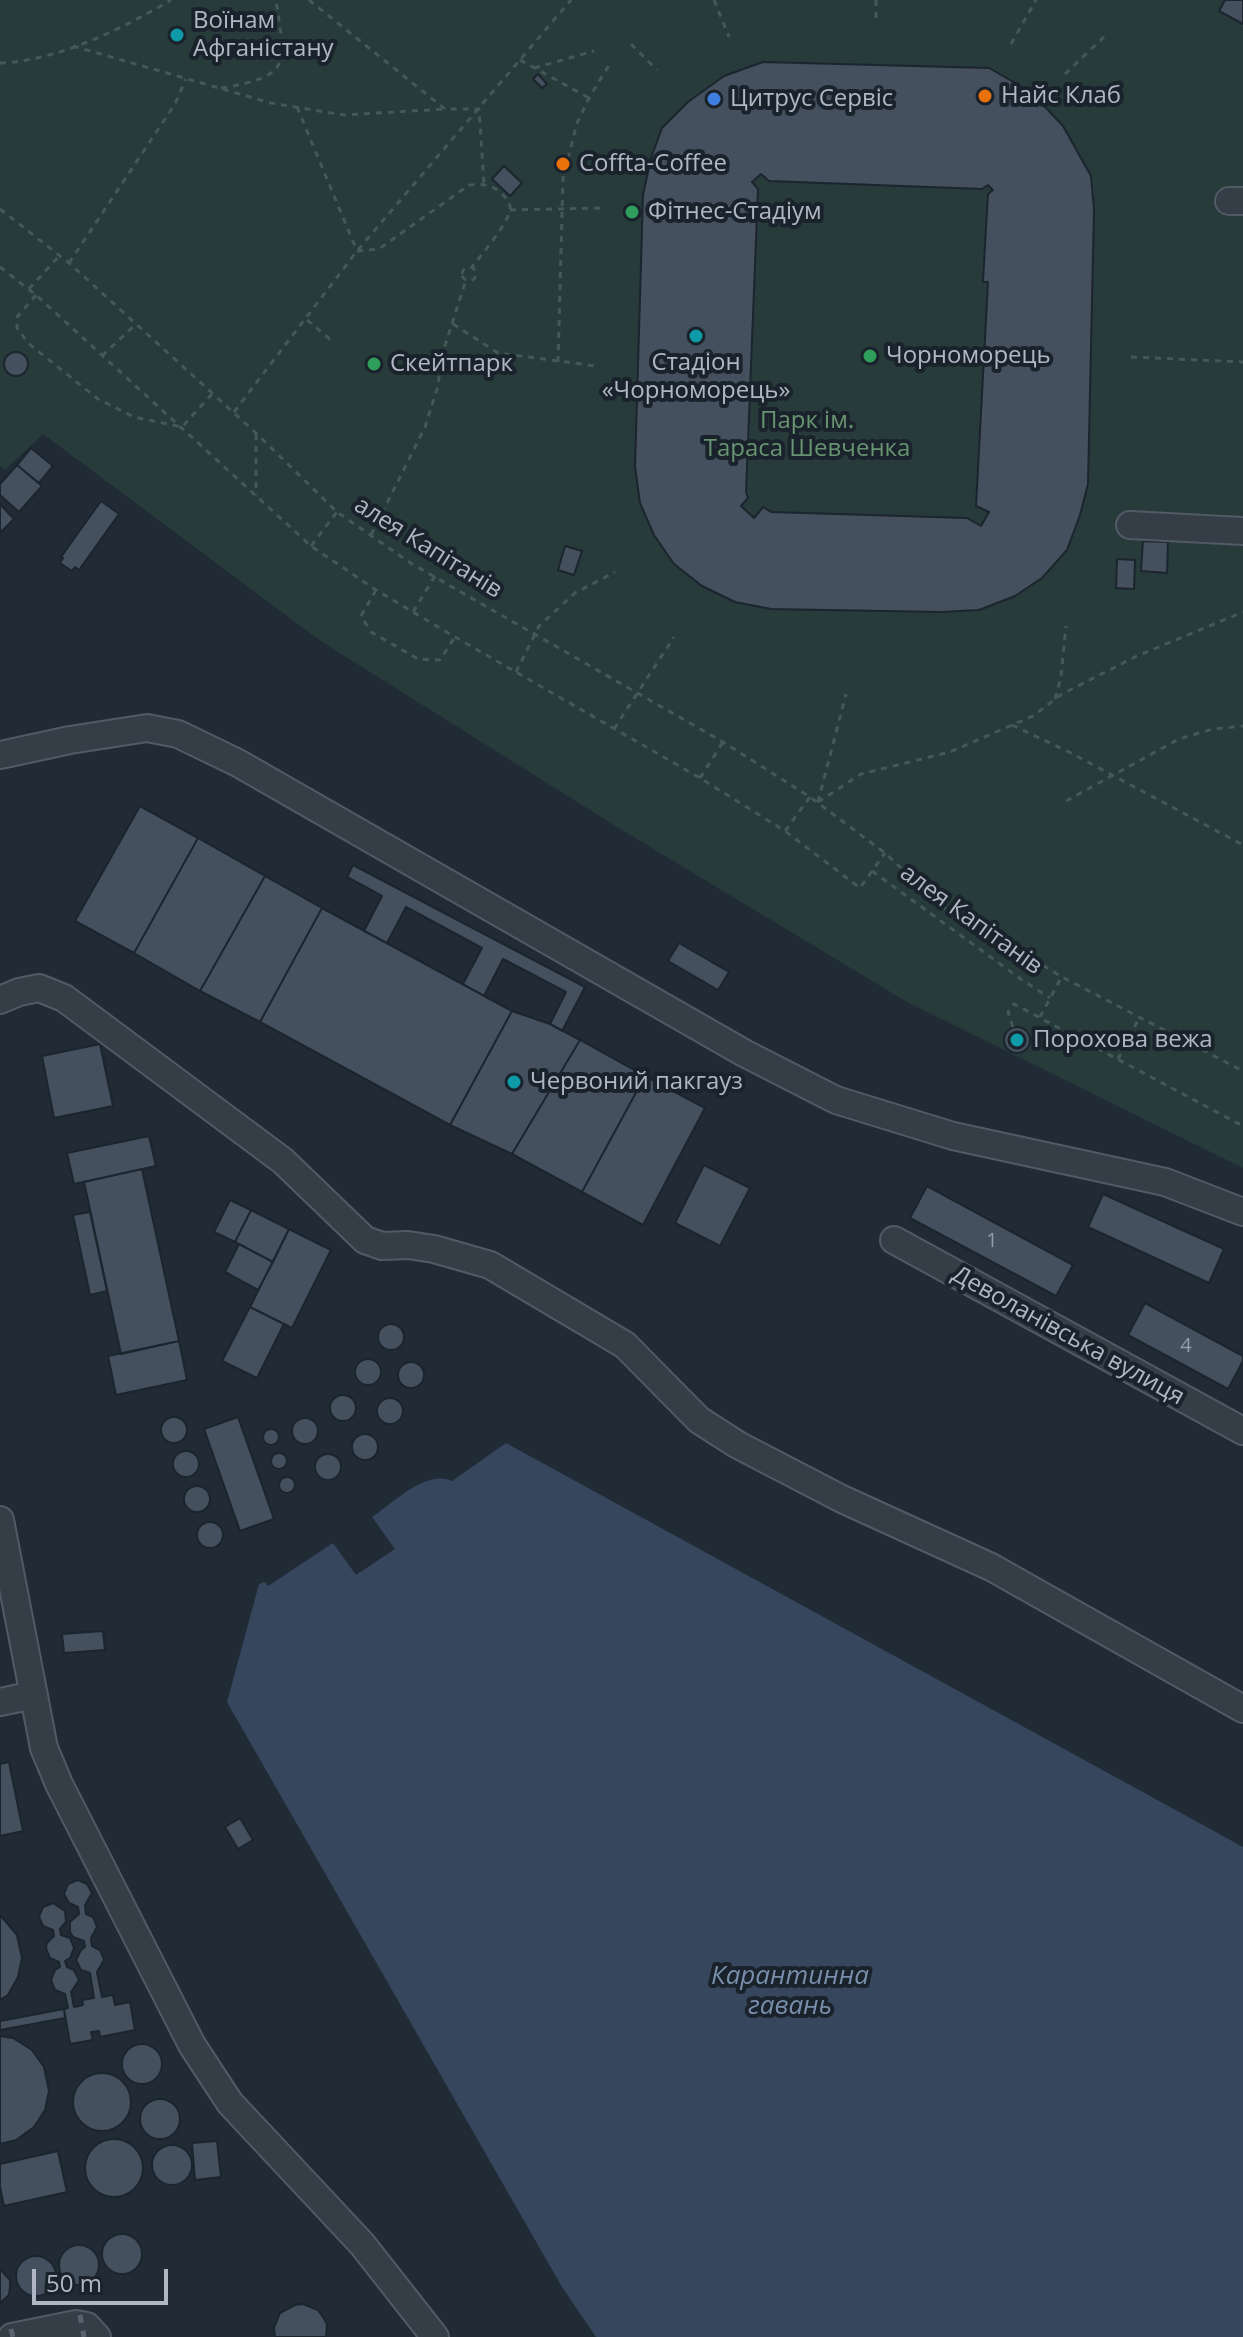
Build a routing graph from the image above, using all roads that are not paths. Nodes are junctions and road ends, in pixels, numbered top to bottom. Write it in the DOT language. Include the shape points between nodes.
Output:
graph roads {
  1 [pos="1130,525"];
  2 [pos="1243,531"];
  3 [pos="0,755"];
  4 [pos="0,1000"];
  5 [pos="1243,1212"];
  6 [pos="894,1240"];
  7 [pos="1243,1431"];
  8 [pos="0,1520"];
  9 [pos="34,1695"];
  10 [pos="0,1702"];
  11 [pos="1243,1709"];
  12 [pos="12,2337"];
  13 [pos="97,2337"];
  14 [pos="435,2337"];
  1 -- 2 [label="street"];
  3 -- 5 [label="street" via="147,728 178,734 836,1100 953,1136 1165,1182"];
  4 -- 11 [label="street" via="29,989 55,993 283,1161 373,1244 434,1249 490,1265 625,1345 699,1420 738,1445 991,1567"];
  6 -- 7 [label="street, Деволанівська вулиця"];
  8 -- 9 [label="street"];
  9 -- 10 [label="street"];
  9 -- 14 [label="street" via="44,1748 59,1784 192,2045 230,2103 362,2244"];
  12 -- 13 [label="street" via="76,2324 87,2326"];
}
